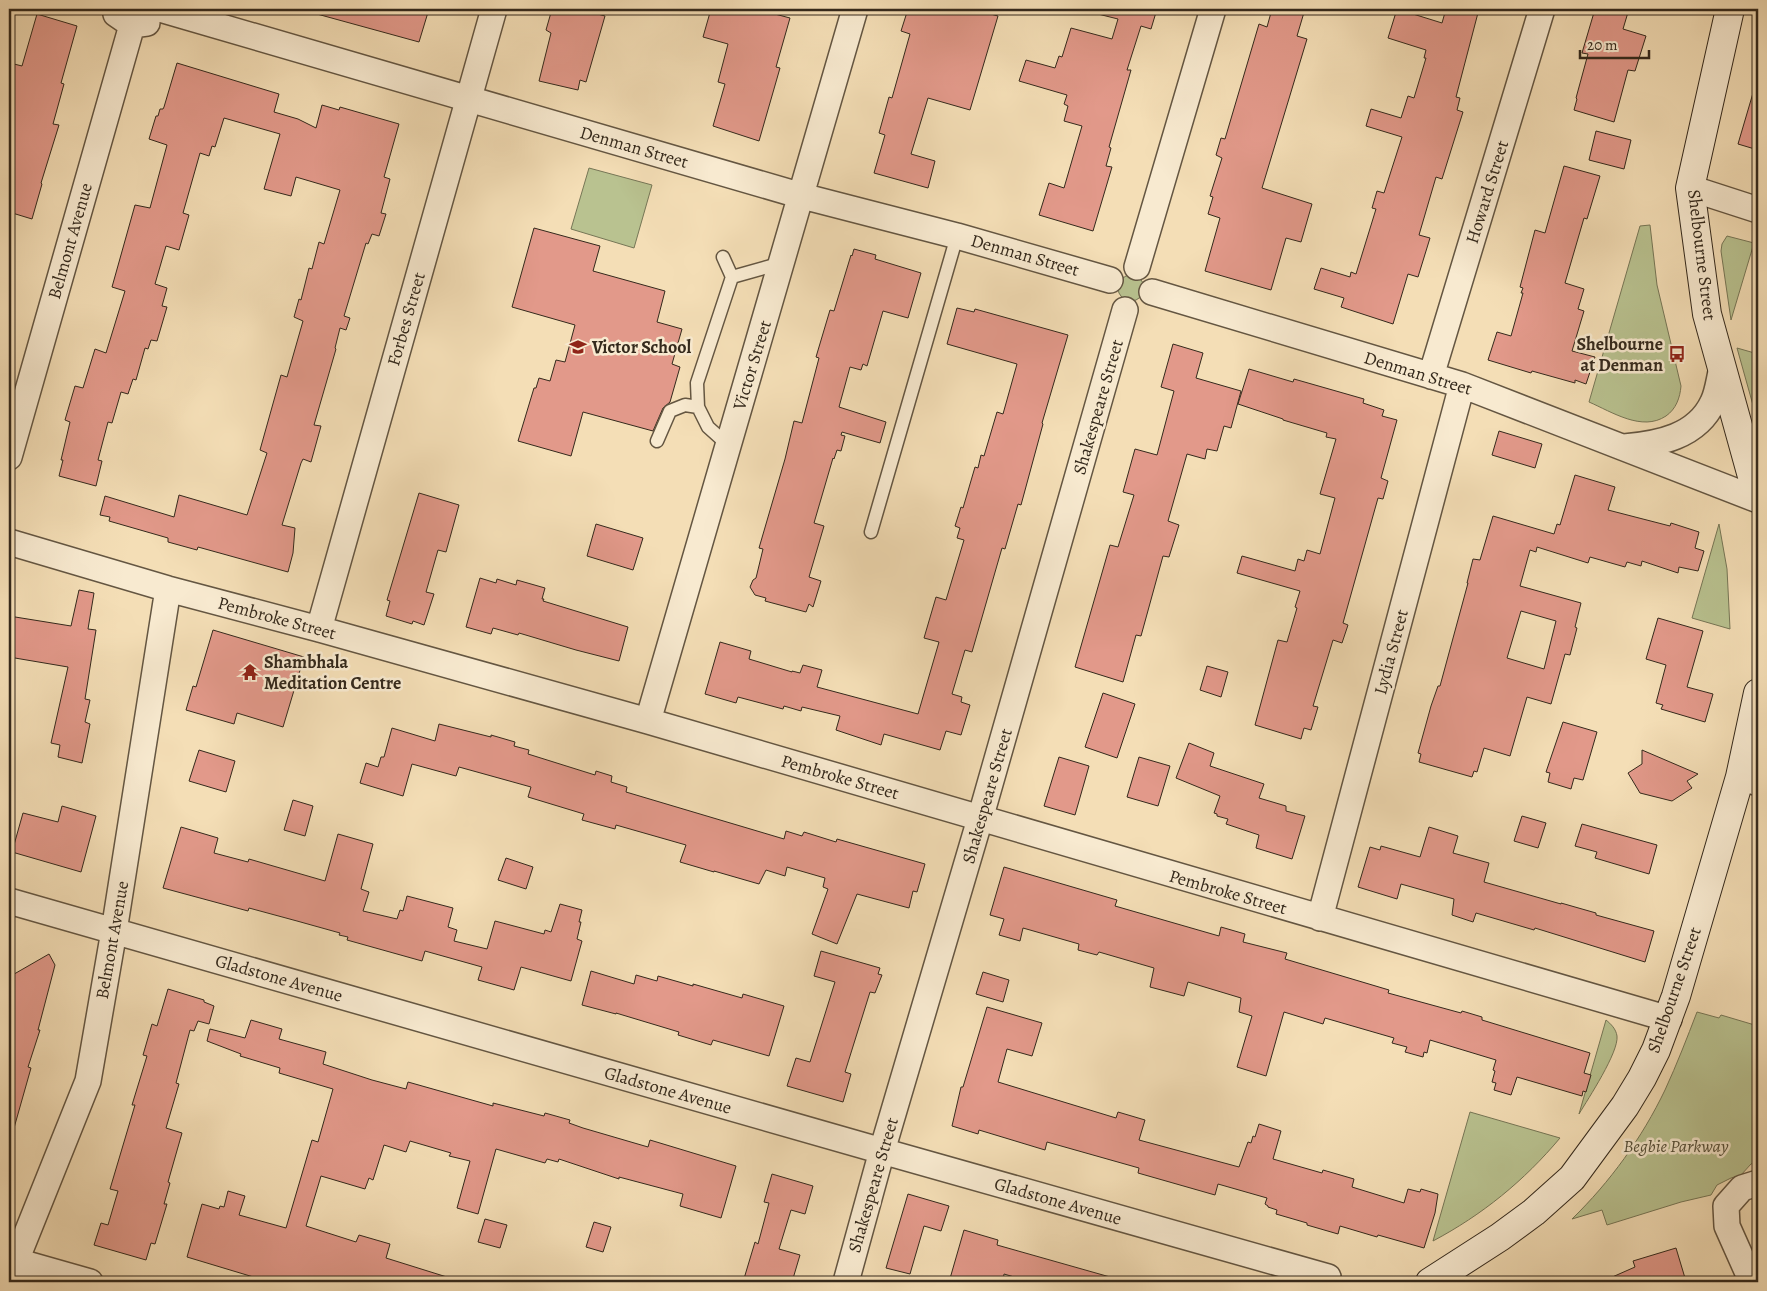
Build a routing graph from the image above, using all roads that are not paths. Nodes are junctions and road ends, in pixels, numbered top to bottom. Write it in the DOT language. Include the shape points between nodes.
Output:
graph roads {
  1 [pos="160,9"];
  2 [pos="494,9"];
  3 [pos="855,9"];
  4 [pos="1213,9"];
  5 [pos="1542,9"];
  6 [pos="1730,9"];
  7 [pos="124,17"];
  8 [pos="468,99"];
  9 [pos="1690,188"];
  10 [pos="802,196"];
  11 [pos="1758,210"];
  12 [pos="957,236"];
  13 [pos="723,257"];
  14 [pos="782,263"];
  15 [pos="1137,267"];
  16 [pos="732,277"];
  17 [pos="1110,280"];
  18 [pos="1152,292"];
  19 [pos="1125,310"];
  20 [pos="1722,368"];
  21 [pos="1431,376"];
  22 [pos="1462,385"];
  23 [pos="698,406"];
  24 [pos="656,441"];
  25 [pos="728,445"];
  26 [pos="1622,447"];
  27 [pos="9,457"];
  28 [pos="1758,499"];
  29 [pos="871,532"];
  30 [pos="9,542"];
  31 [pos="168,589"];
  32 [pos="319,629"];
  33 [pos="1758,693"];
  34 [pos="648,721"];
  35 [pos="1749,780"];
  36 [pos="980,819"];
  37 [pos="9,901"];
  38 [pos="1320,918"];
  39 [pos="114,931"];
  40 [pos="1669,1019"];
  41 [pos="882,1152"];
  42 [pos="1758,1183"];
  43 [pos="11,1266"];
  44 [pos="1328,1277"];
  45 [pos="90,1282"];
  46 [pos="846,1282"];
  47 [pos="1430,1282"];
  48 [pos="1752,1282"];
  1 -- 7 [label="street" via="149,22"];
  1 -- 8 [label="street, Denman Street"];
  2 -- 8 [label="street, Forbes Street"];
  3 -- 10 [label="street, Victor Street"];
  4 -- 15 [label="street"];
  5 -- 21 [label="street, Howard Street"];
  6 -- 9 [label="main road, Shelbourne Street"];
  7 -- 27 [label="street, Belmont Avenue"];
  8 -- 10 [label="street, Denman Street"];
  8 -- 32 [label="street, Forbes Street"];
  9 -- 11 [label="street"];
  9 -- 20 [label="main road, Shelbourne Street" via="1707,314"];
  10 -- 12 [label="street, Denman Street"];
  10 -- 14 [label="street, Victor Street"];
  12 -- 17 [label="street, Denman Street"];
  12 -- 29 [label="lane"];
  13 -- 16 [label="lane"];
  14 -- 16 [label="lane"];
  14 -- 25 [label="street, Victor Street"];
  15 -- 17 [label="street" via="1121,268"];
  15 -- 18 [label="street" via="1149,277"];
  16 -- 23 [label="lane" via="698,383"];
  17 -- 19 [label="street" via="1111,298"];
  18 -- 19 [label="street" via="1142,306"];
  18 -- 21 [label="street, Denman Street"];
  19 -- 36 [label="street, Shakespeare Street"];
  20 -- 26 [label="street, Denman Street" via="1713,402 1702,418 1684,434 1649,445"];
  20 -- 28 [label="main road, Shelbourne Street"];
  21 -- 22 [label="street, Denman Street"];
  22 -- 26 [label="street, Denman Street"];
  22 -- 38 [label="street, Lydia Street"];
  23 -- 24 [label="lane" via="686,405 670,411"];
  23 -- 25 [label="lane" via="708,427"];
  25 -- 34 [label="street, Victor Street"];
  26 -- 28 [label="street, Denman Street"];
  30 -- 31 [label="street, Pembroke Street"];
  31 -- 32 [label="street, Pembroke Street"];
  31 -- 39 [label="street, Belmont Avenue"];
  32 -- 34 [label="street, Pembroke Street"];
  33 -- 35 [label="main road, Shelbourne Street"];
  34 -- 36 [label="street, Pembroke Street"];
  35 -- 40 [label="main road, Shelbourne Street"];
  36 -- 38 [label="street, Pembroke Street"];
  36 -- 41 [label="street, Shakespeare Street"];
  37 -- 39 [label="street, Gladstone Avenue"];
  38 -- 40 [label="street, Pembroke Street"];
  39 -- 41 [label="street, Gladstone Avenue"];
  39 -- 43 [label="street, Belmont Avenue" via="88,1081"];
  40 -- 47 [label="main road, Shelbourne Street" via="1626,1106 1572,1178 1500,1237"];
  41 -- 44 [label="street, Gladstone Avenue"];
  41 -- 46 [label="street, Shakespeare Street"];
  42 -- 48 [label="street" via="1742,1188 1726,1206 1726,1226"];
  43 -- 45 [label="street"];
}
